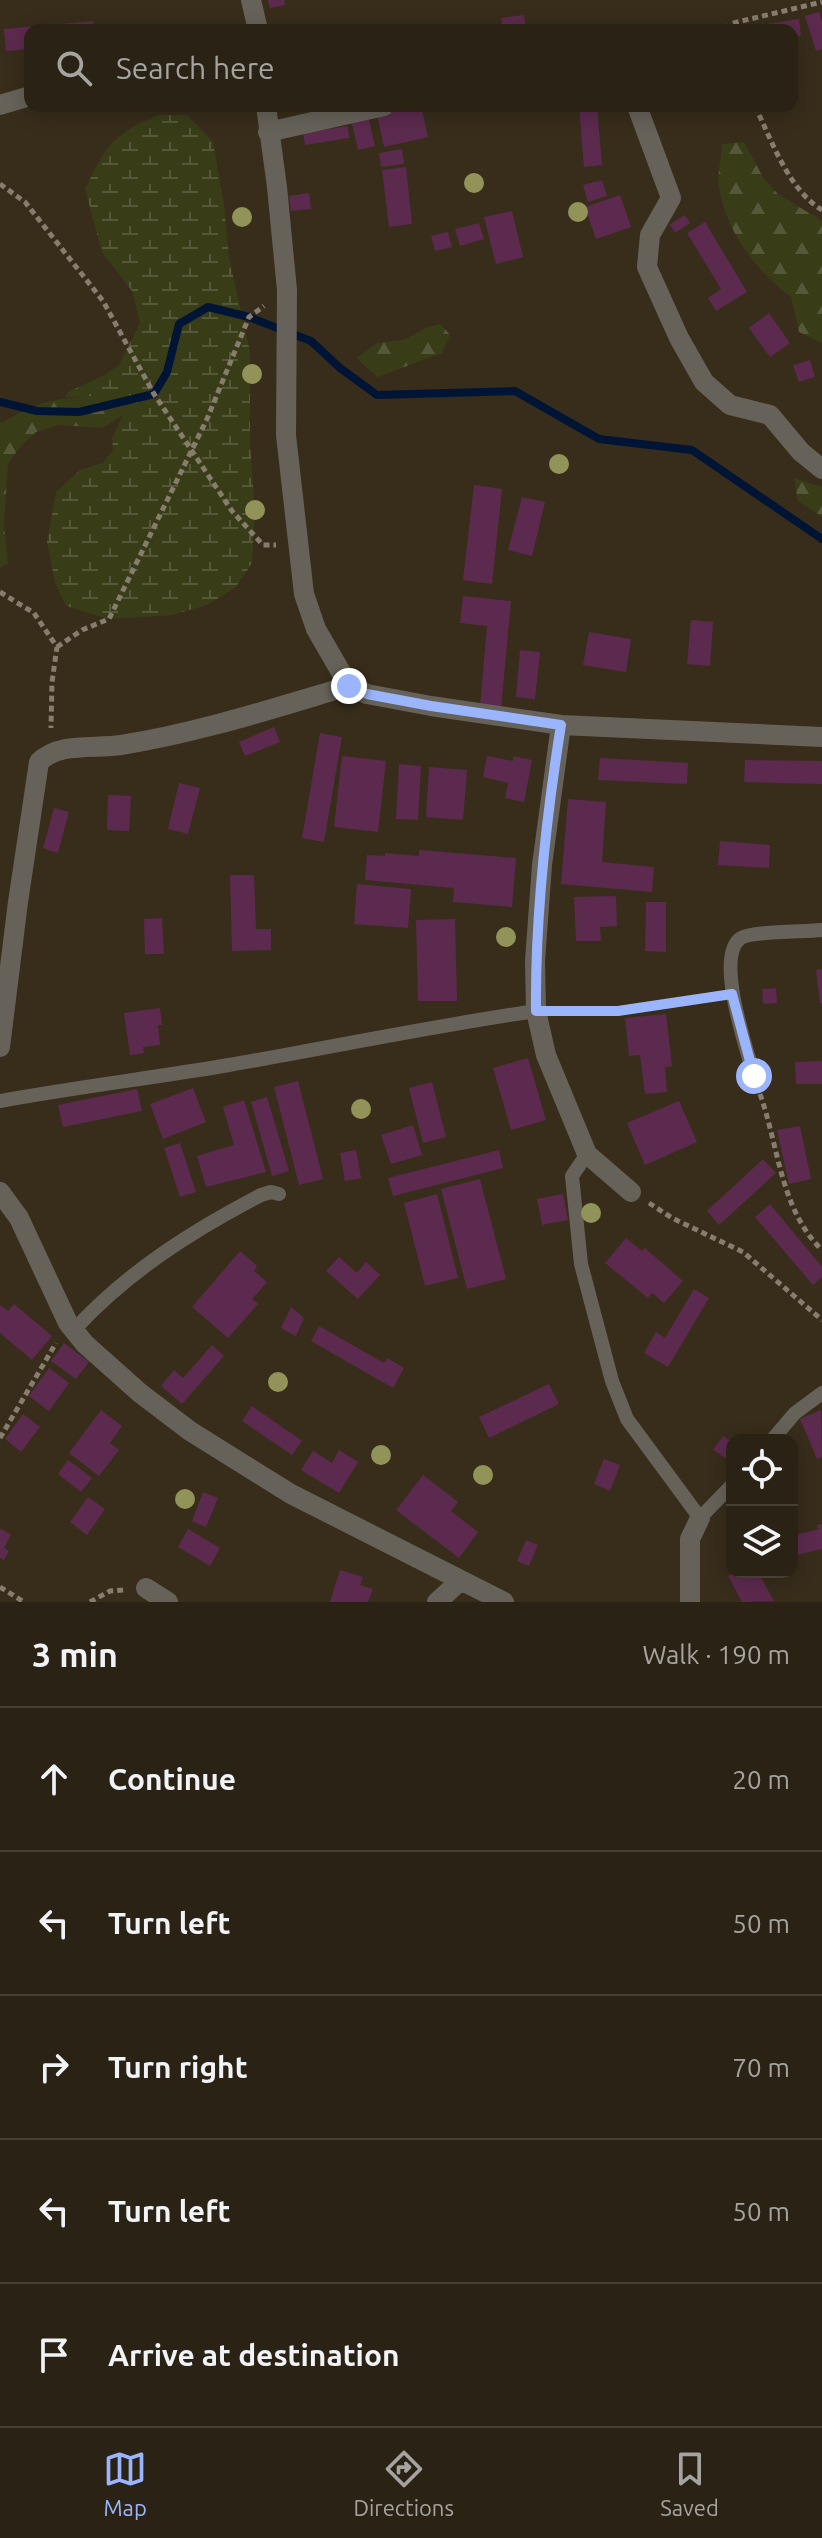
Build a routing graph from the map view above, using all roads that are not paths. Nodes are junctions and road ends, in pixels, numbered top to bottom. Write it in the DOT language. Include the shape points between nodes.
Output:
graph roads {
  1 [pos="251,0"];
  2 [pos="257,24"];
  3 [pos="24,98"];
  4 [pos="0,105"];
  5 [pos="266,112"];
  6 [pos="357,112"];
  7 [pos="639,112"];
  8 [pos="268,132"];
  9 [pos="822,469"];
  10 [pos="349,686"];
  11 [pos="561,725"];
  12 [pos="822,737"];
  13 [pos="822,930"];
  14 [pos="536,1011"];
  15 [pos="0,1047"];
  16 [pos="754,1076"];
  17 [pos="0,1101"];
  18 [pos="587,1154"];
  19 [pos="0,1192"];
  20 [pos="631,1192"];
  21 [pos="279,1194"];
  22 [pos="71,1326"];
  23 [pos="822,1393"];
  24 [pos="777,1434"];
  25 [pos="726,1491"];
  26 [pos="700,1518"];
  27 [pos="461,1580"];
  28 [pos="146,1588"];
  29 [pos="168,1602"];
  30 [pos="437,1602"];
  31 [pos="504,1602"];
  32 [pos="690,1602"];
  1 -- 2 [label="street"];
  3 -- 4 [label="street"];
  5 -- 8 [label="street"];
  6 -- 8 [label="street"];
  7 -- 9 [label="street" via="671,198 650,235 647,267 679,338 704,382 730,405 770,415"];
  8 -- 10 [label="street" via="287,290 286,435 304,594 316,629"];
  10 -- 11 [label="street" via="431,706"];
  10 -- 15 [label="street" via="122,745 48,752 39,762"];
  11 -- 12 [label="street"];
  11 -- 14 [label="street" via="542,865"];
  13 -- 16 [label="lane" via="753,934 732,949 732,994"];
  14 -- 17 [label="lane"];
  14 -- 18 [label="street" via="546,1055"];
  18 -- 20 [label="street"];
  18 -- 26 [label="lane" via="572,1176 580,1249 612,1381 627,1419"];
  19 -- 22 [label="street" via="19,1218"];
  21 -- 22 [label="lane" via="261,1195 201,1226"];
  22 -- 27 [label="street" via="140,1393 190,1431 291,1494"];
  23 -- 24 [label="lane"];
  25 -- 26 [label="lane"];
  26 -- 32 [label="street" via="690,1539"];
  27 -- 30 [label="street"];
  27 -- 31 [label="street"];
  28 -- 29 [label="street"];
}
